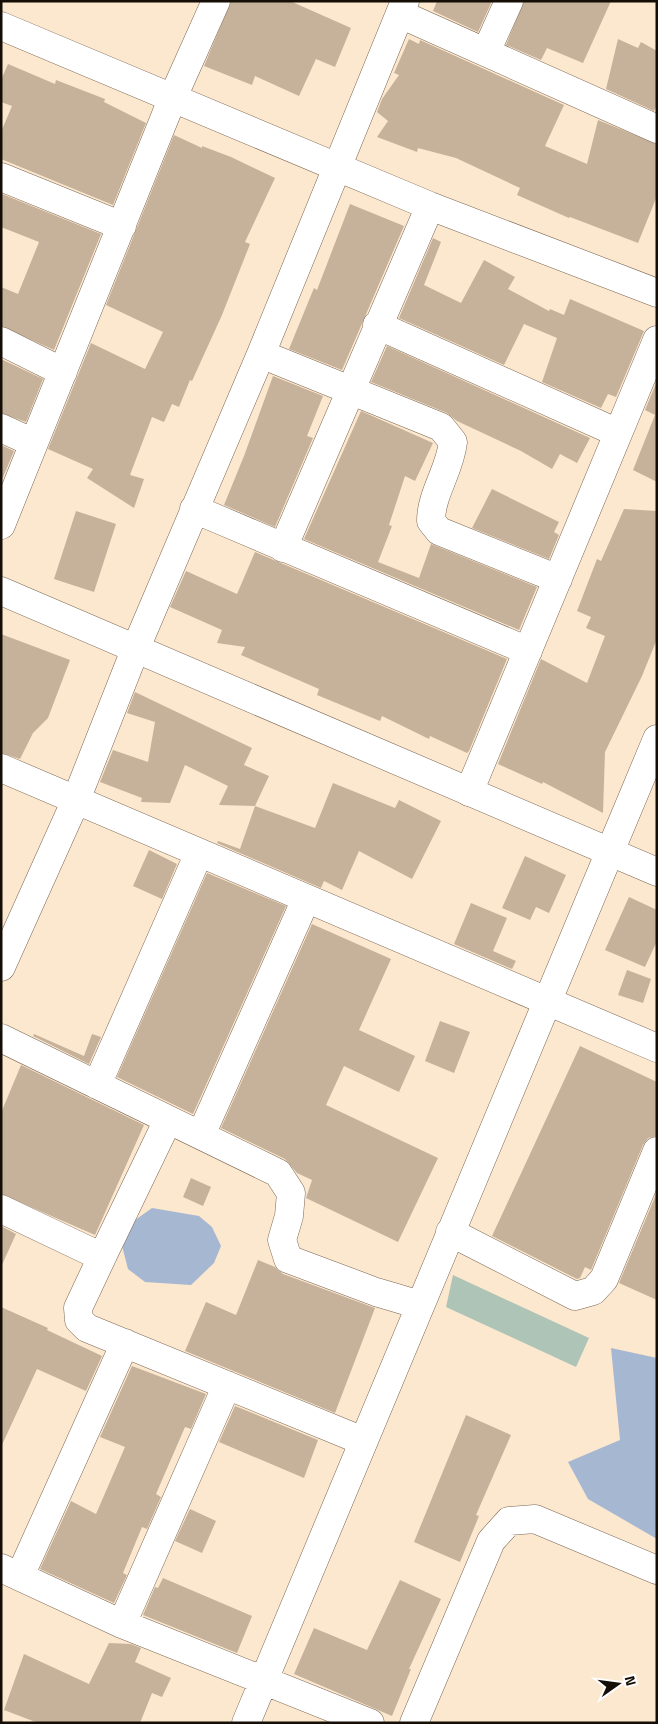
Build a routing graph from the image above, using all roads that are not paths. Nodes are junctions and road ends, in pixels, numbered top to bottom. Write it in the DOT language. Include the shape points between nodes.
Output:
graph roads {
  1 [pos="216,1"];
  2 [pos="509,1"];
  3 [pos="403,8"];
  4 [pos="1,26"];
  5 [pos="486,52"];
  6 [pos="173,97"];
  7 [pos="657,129"];
  8 [pos="337,166"];
  9 [pos="1,177"];
  10 [pos="430,206"];
  11 [pos="122,226"];
  12 [pos="657,293"];
  13 [pos="377,325"];
  14 [pos="657,340"];
  15 [pos="1,341"];
  16 [pos="261,354"];
  17 [pos="63,372"];
  18 [pos="350,390"];
  19 [pos="1,428"];
  20 [pos="618,433"];
  21 [pos="34,443"];
  22 [pos="194,509"];
  23 [pos="1,525"];
  24 [pos="283,548"];
  25 [pos="558,579"];
  26 [pos="1,592"];
  27 [pos="135,650"];
  28 [pos="528,651"];
  29 [pos="657,739"];
  30 [pos="1,768"];
  31 [pos="469,792"];
  32 [pos="76,800"];
  33 [pos="609,852"];
  34 [pos="199,853"];
  35 [pos="657,872"];
  36 [pos="306,899"];
  37 [pos="1,967"];
  38 [pos="547,1002"];
  39 [pos="1,1038"];
  40 [pos="657,1048"];
  41 [pos="97,1085"];
  42 [pos="168,1120"];
  43 [pos="200,1135"];
  44 [pos="657,1151"];
  45 [pos="1,1208"];
  46 [pos="450,1232"];
  47 [pos="102,1257"];
  48 [pos="420,1305"];
  49 [pos="125,1343"];
  50 [pos="227,1385"];
  51 [pos="363,1441"];
  52 [pos="657,1570"];
  53 [pos="10,1572"];
  54 [pos="122,1624"];
  55 [pos="264,1679"];
  56 [pos="246,1723"];
  57 [pos="370,1723"];
  58 [pos="414,1723"];
  1 -- 6 [label="street"];
  2 -- 5 [label="street"];
  3 -- 5 [label="street"];
  3 -- 8 [label="street"];
  4 -- 6 [label="street"];
  5 -- 7 [label="street"];
  6 -- 8 [label="street"];
  6 -- 11 [label="street"];
  8 -- 10 [label="street"];
  8 -- 16 [label="street"];
  9 -- 11 [label="street"];
  10 -- 12 [label="street"];
  10 -- 13 [label="street"];
  11 -- 17 [label="street"];
  13 -- 18 [label="street"];
  13 -- 20 [label="street"];
  14 -- 20 [label="street"];
  15 -- 17 [label="street"];
  16 -- 18 [label="street"];
  16 -- 22 [label="street"];
  17 -- 21 [label="street"];
  18 -- 24 [label="street"];
  18 -- 25 [label="street" via="441,427 453,442 431,510 431,521 439,531"];
  19 -- 21 [label="street"];
  20 -- 25 [label="street"];
  21 -- 23 [label="street"];
  22 -- 24 [label="street"];
  22 -- 27 [label="street"];
  24 -- 28 [label="street"];
  25 -- 28 [label="street"];
  26 -- 27 [label="street"];
  27 -- 31 [label="street"];
  27 -- 32 [label="street"];
  28 -- 31 [label="street"];
  29 -- 33 [label="street"];
  30 -- 32 [label="street"];
  31 -- 33 [label="street"];
  32 -- 34 [label="street"];
  32 -- 37 [label="street"];
  33 -- 35 [label="street"];
  33 -- 38 [label="street"];
  34 -- 36 [label="street"];
  34 -- 41 [label="street"];
  36 -- 38 [label="street"];
  36 -- 43 [label="street"];
  38 -- 40 [label="street"];
  38 -- 46 [label="street"];
  39 -- 41 [label="street"];
  41 -- 42 [label="street"];
  42 -- 43 [label="street"];
  42 -- 47 [label="street"];
  43 -- 48 [label="street" via="278,1173 291,1193 282,1240 288,1259"];
  44 -- 46 [label="street" via="604,1279 593,1291 574,1296"];
  45 -- 47 [label="street"];
  46 -- 48 [label="street"];
  47 -- 49 [label="street" via="78,1308 79,1320 87,1328"];
  48 -- 51 [label="street"];
  49 -- 50 [label="street"];
  49 -- 53 [label="street"];
  50 -- 51 [label="street"];
  50 -- 54 [label="street"];
  51 -- 55 [label="street"];
  52 -- 58 [label="street" via="534,1519 509,1521 492,1542"];
  53 -- 54 [label="street"];
  54 -- 55 [label="street"];
  55 -- 56 [label="street"];
  55 -- 57 [label="street"];
}
